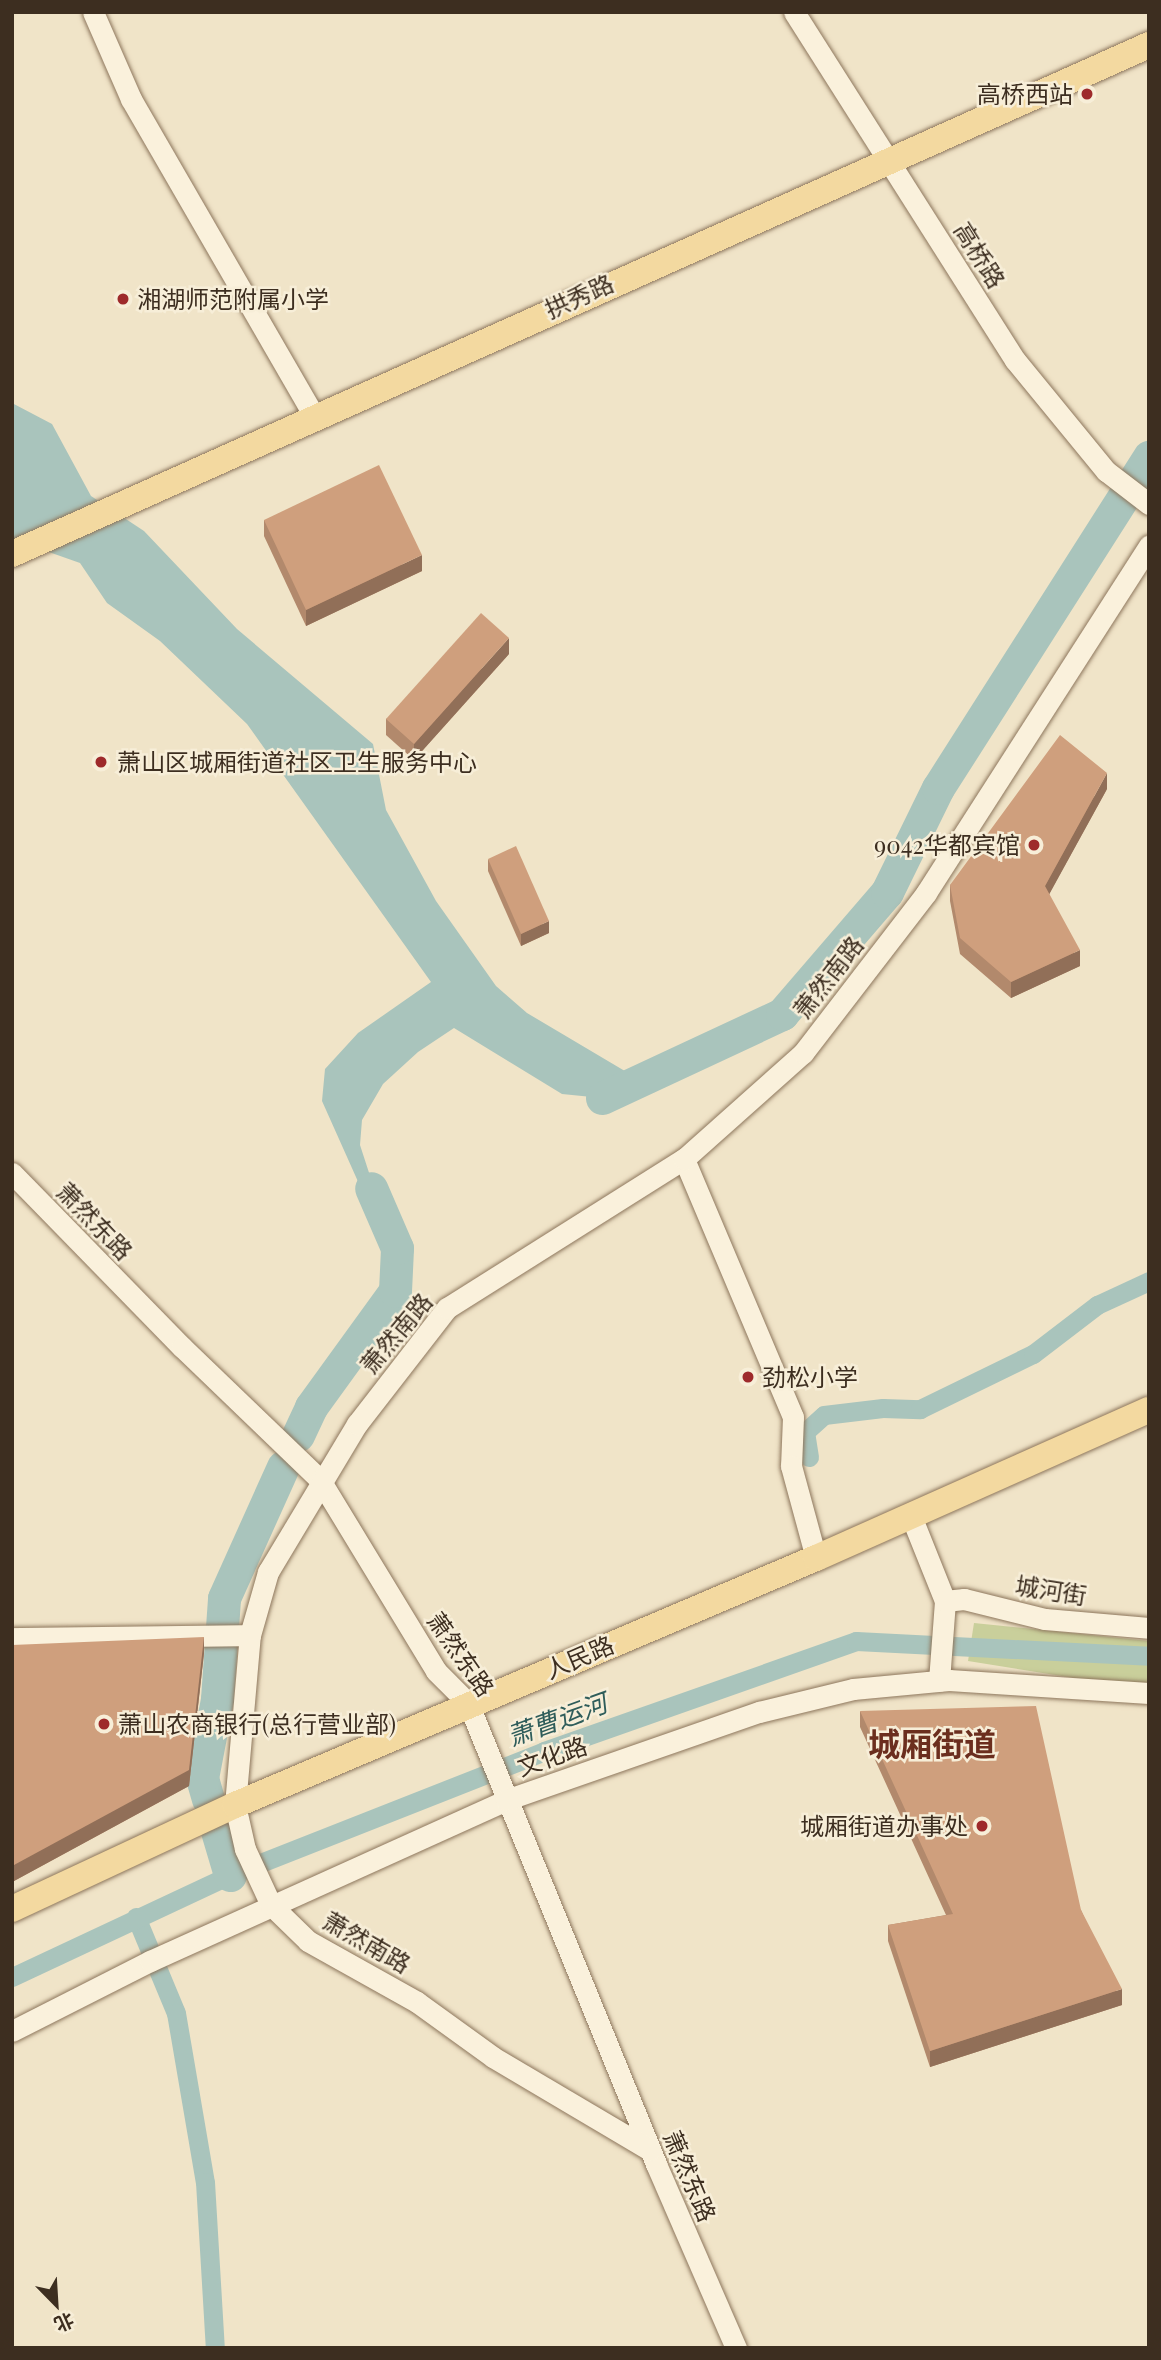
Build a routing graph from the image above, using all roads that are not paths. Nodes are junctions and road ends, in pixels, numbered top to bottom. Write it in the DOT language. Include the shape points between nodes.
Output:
graph roads {
  1 [pos="93,12"];
  2 [pos="794,12"];
  3 [pos="1149,45"];
  4 [pos="890,159"];
  5 [pos="314,416"];
  6 [pos="1149,504"];
  7 [pos="1149,545"];
  8 [pos="12,554"];
  9 [pos="1143,570"];
  10 [pos="684,1159"];
  11 [pos="12,1173"];
  12 [pos="1149,1410"];
  13 [pos="320,1480"];
  14 [pos="911,1516"];
  15 [pos="816,1558"];
  16 [pos="945,1601"];
  17 [pos="1149,1628"];
  18 [pos="249,1635"];
  19 [pos="12,1638"];
  20 [pos="939,1681"];
  21 [pos="1149,1693"];
  22 [pos="468,1703"];
  23 [pos="504,1794"];
  24 [pos="235,1805"];
  25 [pos="268,1899"];
  26 [pos="12,1909"];
  27 [pos="12,2031"];
  28 [pos="650,2150"];
  29 [pos="736,2348"];
  1 -- 5 [label="street" via="142,118"];
  2 -- 4 [label="street, 高桥路"];
  3 -- 4 [label="main road, 拱秀路"];
  4 -- 5 [label="main road, 拱秀路"];
  4 -- 6 [label="street, 高桥路" via="1015,360 1106,471"];
  5 -- 8 [label="main road, 拱秀路"];
  7 -- 9 [label="street, 萧然南路"];
  9 -- 10 [label="street, 萧然南路" via="926,893 803,1053"];
  10 -- 13 [label="street, 萧然南路" via="447,1308 414,1346"];
  10 -- 15 [label="street" via="793,1417 791,1466"];
  11 -- 13 [label="street, 萧然东路"];
  12 -- 14 [label="main road, 人民路"];
  13 -- 18 [label="street, 萧然南路" via="268,1572"];
  13 -- 22 [label="street, 萧然东路" via="436,1671"];
  14 -- 15 [label="main road, 人民路"];
  14 -- 16 [label="street"];
  15 -- 22 [label="main road, 人民路"];
  16 -- 17 [label="street, 城河街" via="964,1599 1045,1619"];
  16 -- 20 [label="street"];
  18 -- 19 [label="street"];
  18 -- 24 [label="street, 萧然南路"];
  20 -- 21 [label="street, 文化路"];
  20 -- 23 [label="street, 文化路" via="853,1689 759,1712"];
  22 -- 23 [label="street, 萧然东路"];
  22 -- 24 [label="main road, 人民路"];
  23 -- 25 [label="street, 文化路"];
  23 -- 28 [label="street, 萧然东路"];
  24 -- 25 [label="street, 萧然南路" via="245,1849"];
  24 -- 26 [label="main road, 人民路"];
  25 -- 27 [label="street, 文化路"];
  25 -- 28 [label="street, 萧然南路" via="308,1941 417,2002 494,2057"];
  28 -- 29 [label="street, 萧然东路"];
}
